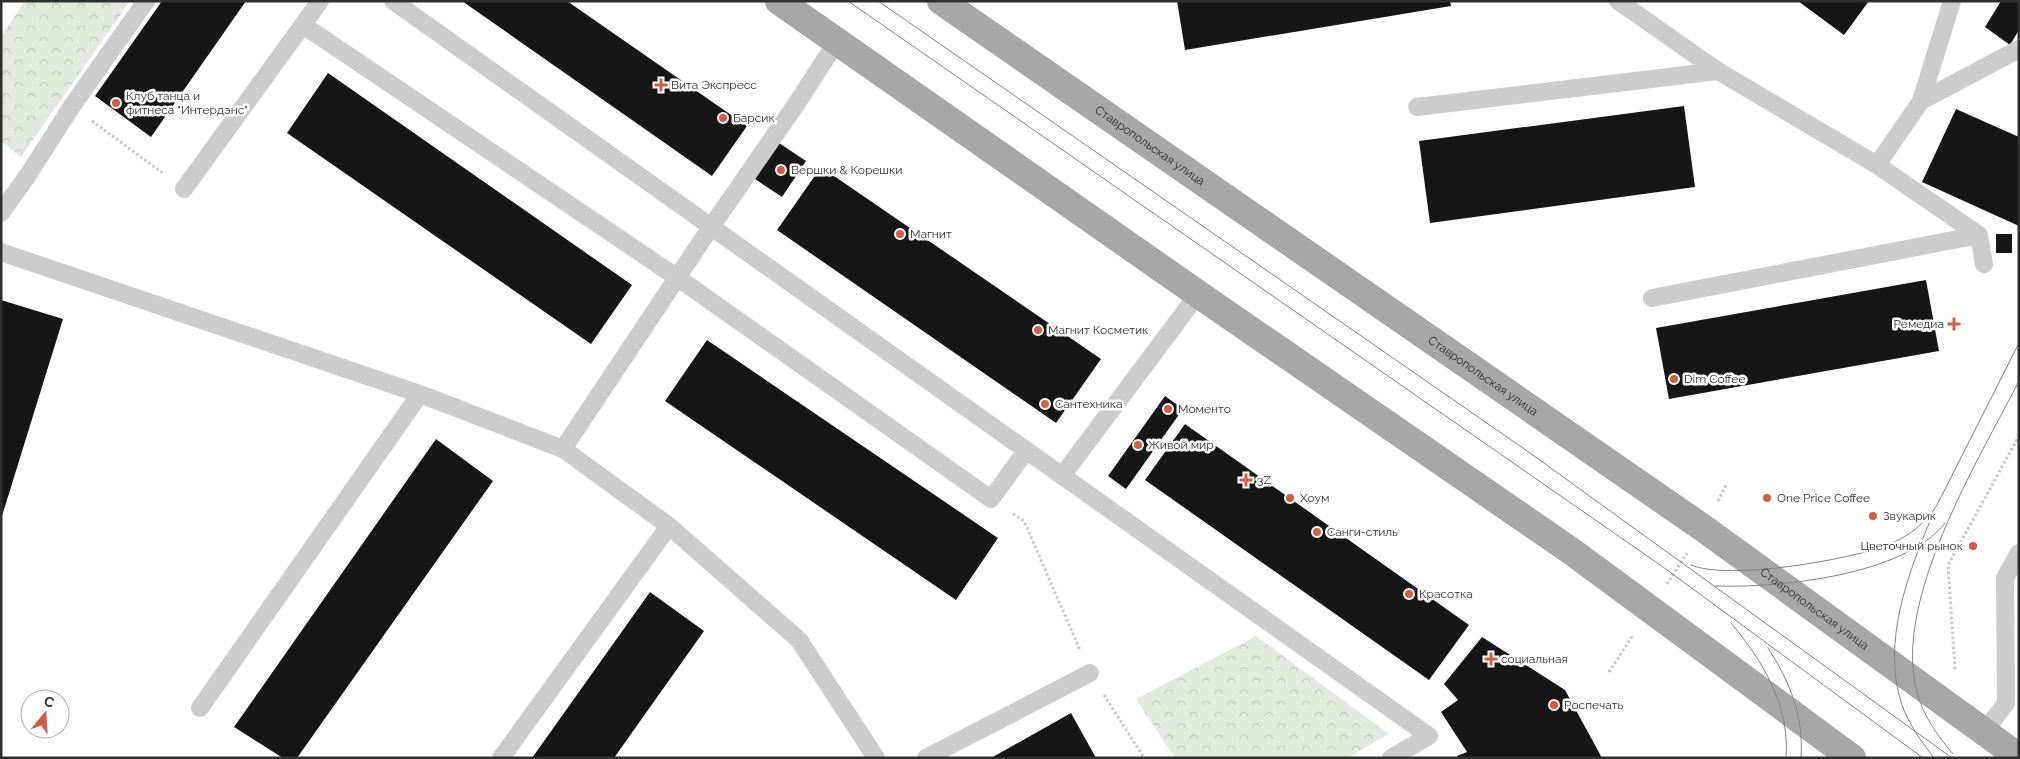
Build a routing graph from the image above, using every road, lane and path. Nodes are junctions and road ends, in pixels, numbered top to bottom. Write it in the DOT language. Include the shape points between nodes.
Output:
graph roads {
  1 [pos="146,1"];
  2 [pos="320,1"];
  3 [pos="393,1"];
  4 [pos="780,1"];
  5 [pos="941,1"];
  6 [pos="1618,1"];
  7 [pos="1952,1"];
  8 [pos="303,25"];
  9 [pos="837,41"];
  10 [pos="2019,49"];
  11 [pos="1718,71"];
  12 [pos="1921,101"];
  13 [pos="72,106"];
  14 [pos="1418,107"];
  15 [pos="1877,165"];
  16 [pos="184,189"];
  17 [pos="1,213"];
  18 [pos="711,227"];
  19 [pos="1979,235"];
  20 [pos="1,252"];
  21 [pos="1984,264"];
  22 [pos="678,278"];
  23 [pos="1198,294"];
  24 [pos="1652,298"];
  25 [pos="420,394"];
  26 [pos="2019,436"];
  27 [pos="563,449"];
  28 [pos="1026,451"];
  29 [pos="1062,476"];
  30 [pos="1728,483"];
  31 [pos="991,499"];
  32 [pos="669,526"];
  33 [pos="1703,528"];
  34 [pos="2019,553"];
  35 [pos="1651,608"];
  36 [pos="1954,669"];
  37 [pos="1090,672"];
  38 [pos="1609,672"];
  39 [pos="200,708"];
  40 [pos="1984,732"];
  41 [pos="2019,757"];
  42 [pos="501,758"];
  43 [pos="876,758"];
  44 [pos="926,758"];
  45 [pos="1144,758"];
  46 [pos="1391,758"];
  47 [pos="1852,758"];
  1 -- 13 [label="lane"];
  2 -- 8 [label="lane"];
  3 -- 18 [label="lane"];
  4 -- 9 [label="main road"];
  5 -- 33 [label="main road, Ставропольская улица"];
  6 -- 11 [label="lane"];
  7 -- 12 [label="lane"];
  8 -- 16 [label="lane"];
  8 -- 22 [label="lane"];
  9 -- 18 [label="lane"];
  9 -- 23 [label="main road"];
  10 -- 12 [label="lane"];
  11 -- 14 [label="lane"];
  11 -- 15 [label="lane"];
  12 -- 15 [label="lane"];
  13 -- 16 [label="path"];
  13 -- 17 [label="lane"];
  15 -- 19 [label="lane"];
  18 -- 22 [label="lane"];
  18 -- 28 [label="lane"];
  19 -- 21 [label="lane"];
  19 -- 24 [label="lane"];
  20 -- 25 [label="lane"];
  22 -- 27 [label="lane"];
  22 -- 31 [label="lane"];
  23 -- 29 [label="lane"];
  23 -- 35 [label="main road"];
  25 -- 27 [label="lane"];
  25 -- 39 [label="lane"];
  26 -- 36 [label="path" via="1948,565"];
  27 -- 32 [label="lane"];
  28 -- 29 [label="lane"];
  28 -- 31 [label="lane"];
  29 -- 46 [label="lane" via="1428,736"];
  30 -- 33 [label="path"];
  31 -- 37 [label="path" via="1024,522"];
  32 -- 42 [label="lane"];
  32 -- 43 [label="lane" via="799,640"];
  33 -- 35 [label="path"];
  33 -- 40 [label="main road, Ставропольская улица"];
  34 -- 40 [label="lane" via="2005,578 2006,703"];
  35 -- 38 [label="path"];
  35 -- 47 [label="main road"];
  37 -- 44 [label="lane"];
  37 -- 45 [label="path"];
  40 -- 41 [label="main road, Ставропольская улица"];
}
